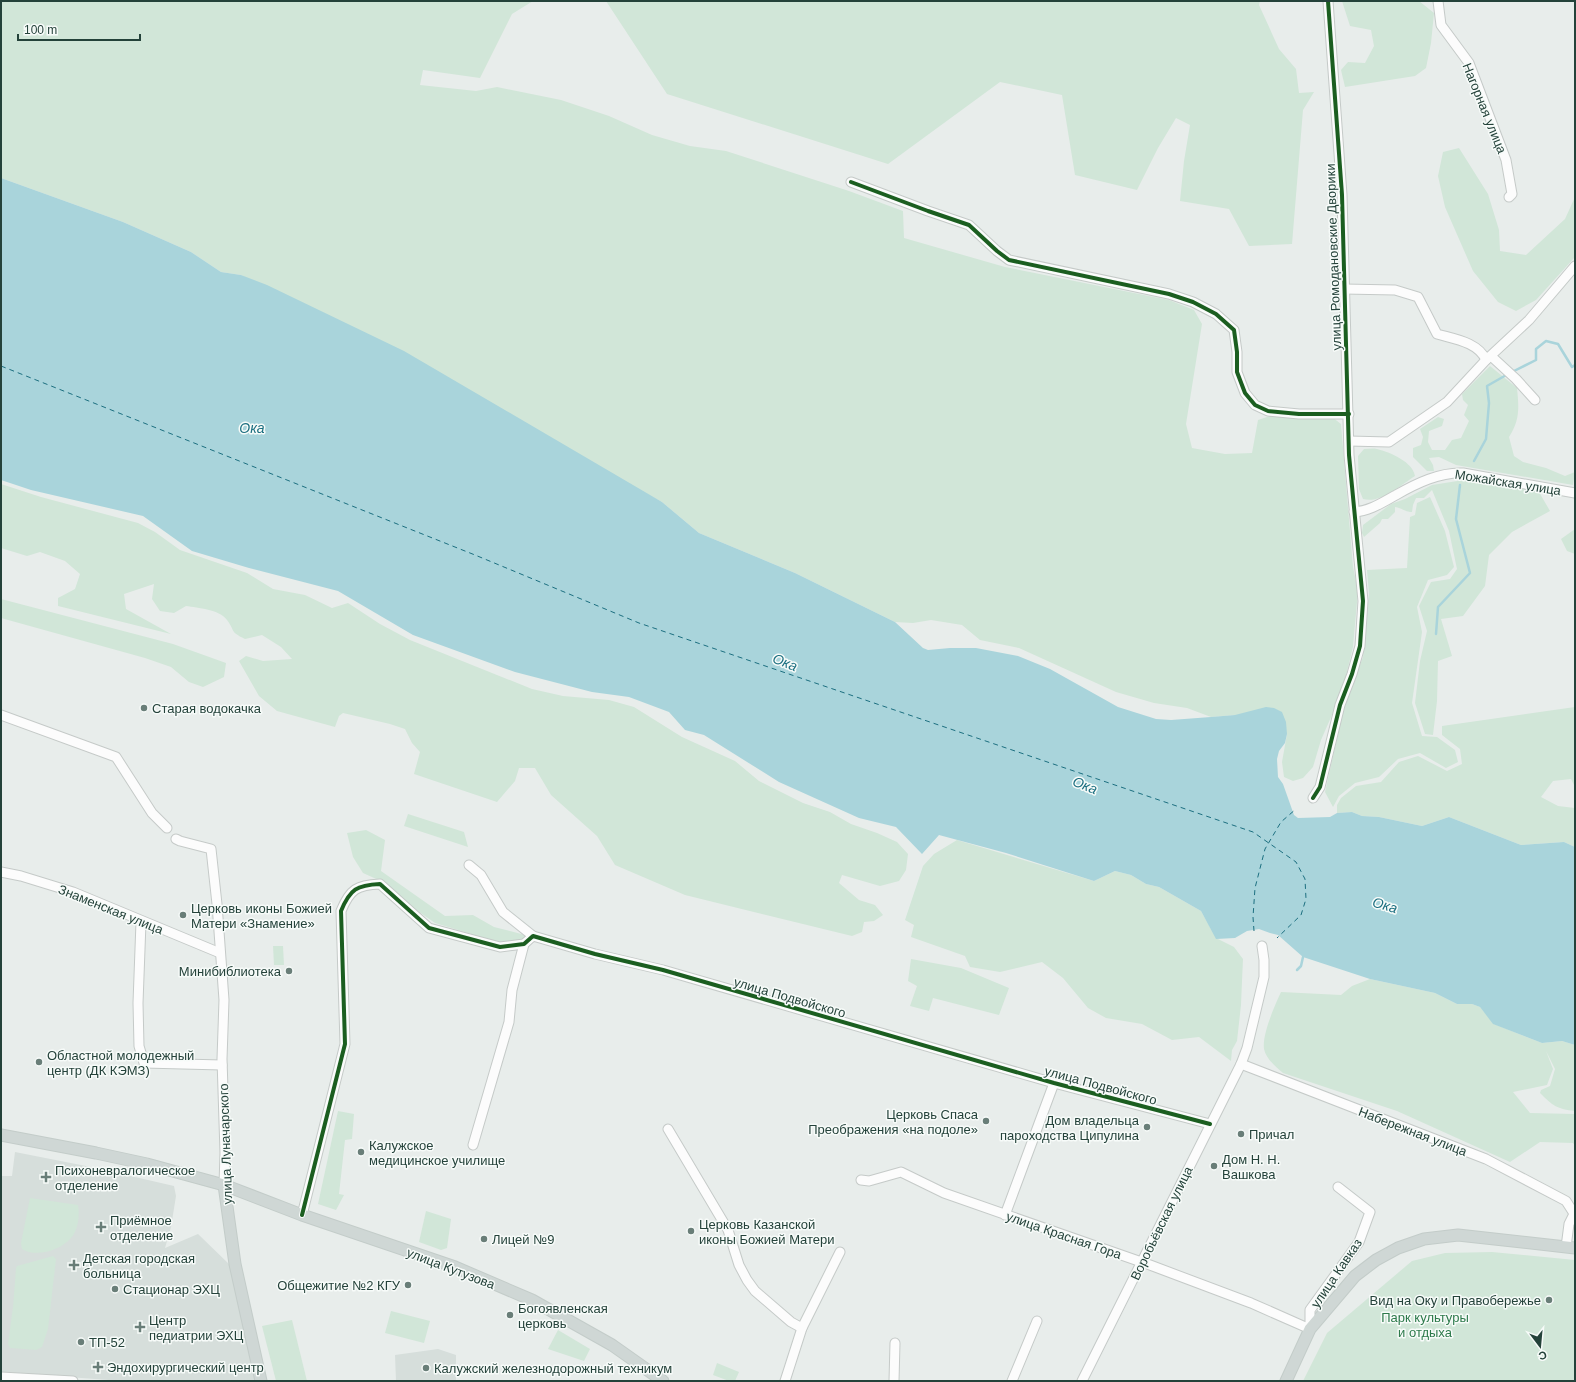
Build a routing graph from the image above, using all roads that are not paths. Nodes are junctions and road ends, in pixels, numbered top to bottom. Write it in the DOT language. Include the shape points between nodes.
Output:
graph roads {
  1 [pos="1328,1"];
  2 [pos="1438,1"];
  3 [pos="851,182"];
  4 [pos="1509,197"];
  5 [pos="1575,266"];
  6 [pos="1344,289"];
  7 [pos="1489,358"];
  8 [pos="1535,400"];
  9 [pos="1348,414"];
  10 [pos="1349,441"];
  11 [pos="1575,493"];
  12 [pos="1354,512"];
  13 [pos="1,715"];
  14 [pos="1313,798"];
  15 [pos="167,828"];
  16 [pos="176,838"];
  17 [pos="469,865"];
  18 [pos="1,872"];
  19 [pos="142,922"];
  20 [pos="533,936"];
  21 [pos="524,944"];
  22 [pos="1262,946"];
  23 [pos="220,953"];
  24 [pos="1241,1064"];
  25 [pos="222,1065"];
  26 [pos="1054,1083"];
  27 [pos="1210,1124"];
  28 [pos="668,1129"];
  29 [pos="1,1135"];
  30 [pos="473,1145"];
  31 [pos="861,1180"];
  32 [pos="224,1185"];
  33 [pos="1338,1187"];
  34 [pos="302,1215"];
  35 [pos="1005,1215"];
  36 [pos="1575,1215"];
  37 [pos="1570,1248"];
  38 [pos="840,1252"];
  39 [pos="1142,1262"];
  40 [pos="1037,1321"];
  41 [pos="802,1328"];
  42 [pos="1310,1329"];
  43 [pos="895,1343"];
  44 [pos="1,1377"];
  45 [pos="73,1381"];
  46 [pos="261,1381"];
  47 [pos="663,1381"];
  48 [pos="785,1381"];
  49 [pos="894,1381"];
  50 [pos="1012,1381"];
  51 [pos="1082,1381"];
  52 [pos="1286,1381"];
  1 -- 6 [label="street, улица Ромодановские Дворики" via="1342,195"];
  2 -- 4 [label="street, Нагорная улица" via="1441,25 1469,63 1506,160 1512,194"];
  3 -- 9 [label="street" via="969,224 1009,260 1169,294 1193,302 1216,314 1234,330 1237,372 1245,393 1255,404 1268,411"];
  5 -- 7 [label="street" via="1529,320"];
  6 -- 7 [label="street, улица Ромодановские Дворики" via="1395,290 1418,297 1437,334 1478,348"];
  6 -- 9 [label="street, улица Ромодановские Дворики"];
  7 -- 8 [label="street, улица Ромодановские Дворики" via="1516,379"];
  7 -- 10 [label="street" via="1448,402 1389,442"];
  9 -- 10 [label="street, улица Ромодановские Дворики"];
  10 -- 12 [label="street, улица Ромодановские Дворики"];
  11 -- 12 [label="street, Можайская улица" via="1463,473 1447,473 1403,491 1375,507"];
  12 -- 14 [label="street, улица Ромодановские Дворики" via="1363,587 1360,646 1340,705 1320,787"];
  13 -- 15 [label="street" via="116,757 152,813"];
  16 -- 23 [label="street, улица Луначарского" via="211,849"];
  17 -- 20 [label="street" via="481,874 503,912"];
  18 -- 19 [label="street, Знаменская улица" via="73,892"];
  19 -- 23 [label="street, Знаменская улица"];
  19 -- 25 [label="street" via="138,1003 139,1046 144,1063"];
  20 -- 21 [label="street"];
  20 -- 26 [label="street, улица Подвойского" via="663,970"];
  21 -- 30 [label="street" via="512,990 509,1022"];
  21 -- 34 [label="street" via="500,946 429,928 380,884 367,884 356,888 346,898 341,911 345,1044"];
  22 -- 24 [label="street, Воробьёвская улица" via="1264,977"];
  23 -- 25 [label="street, улица Луначарского" via="224,1000"];
  24 -- 27 [label="street, Воробьёвская улица"];
  24 -- 36 [label="street, Набережная улица" via="1486,1159 1566,1201"];
  25 -- 32 [label="street, улица Луначарского"];
  26 -- 27 [label="street, улица Подвойского"];
  26 -- 35 [label="street"];
  27 -- 39 [label="street, Воробьёвская улица"];
  28 -- 41 [label="street" via="728,1230 739,1265 747,1280 755,1291 791,1322"];
  29 -- 32 [label="main road, улица Кутузова" via="146,1164"];
  31 -- 35 [label="street, улица Красная Гора" via="869,1181 901,1172 944,1193"];
  32 -- 34 [label="main road, улица Кутузова"];
  32 -- 46 [label="main road, улица Луначарского" via="234,1264"];
  33 -- 42 [label="street, улица Кавказ" via="1370,1212 1359,1242 1310,1310"];
  34 -- 47 [label="main road, улица Кутузова" via="455,1267 532,1300 612,1345"];
  35 -- 39 [label="street, улица Красная Гора"];
  36 -- 37 [label="street" via="1569,1224"];
  37 -- 42 [label="main road" via="1458,1235 1424,1239 1398,1248 1360,1272"];
  38 -- 41 [label="street"];
  39 -- 42 [label="street, улица Красная Гора" via="1251,1303"];
  39 -- 51 [label="street, Воробьёвская улица"];
  40 -- 50 [label="street"];
  41 -- 48 [label="street"];
  42 -- 52 [label="main road"];
  43 -- 49 [label="street"];
  44 -- 45 [label="street"];
}
